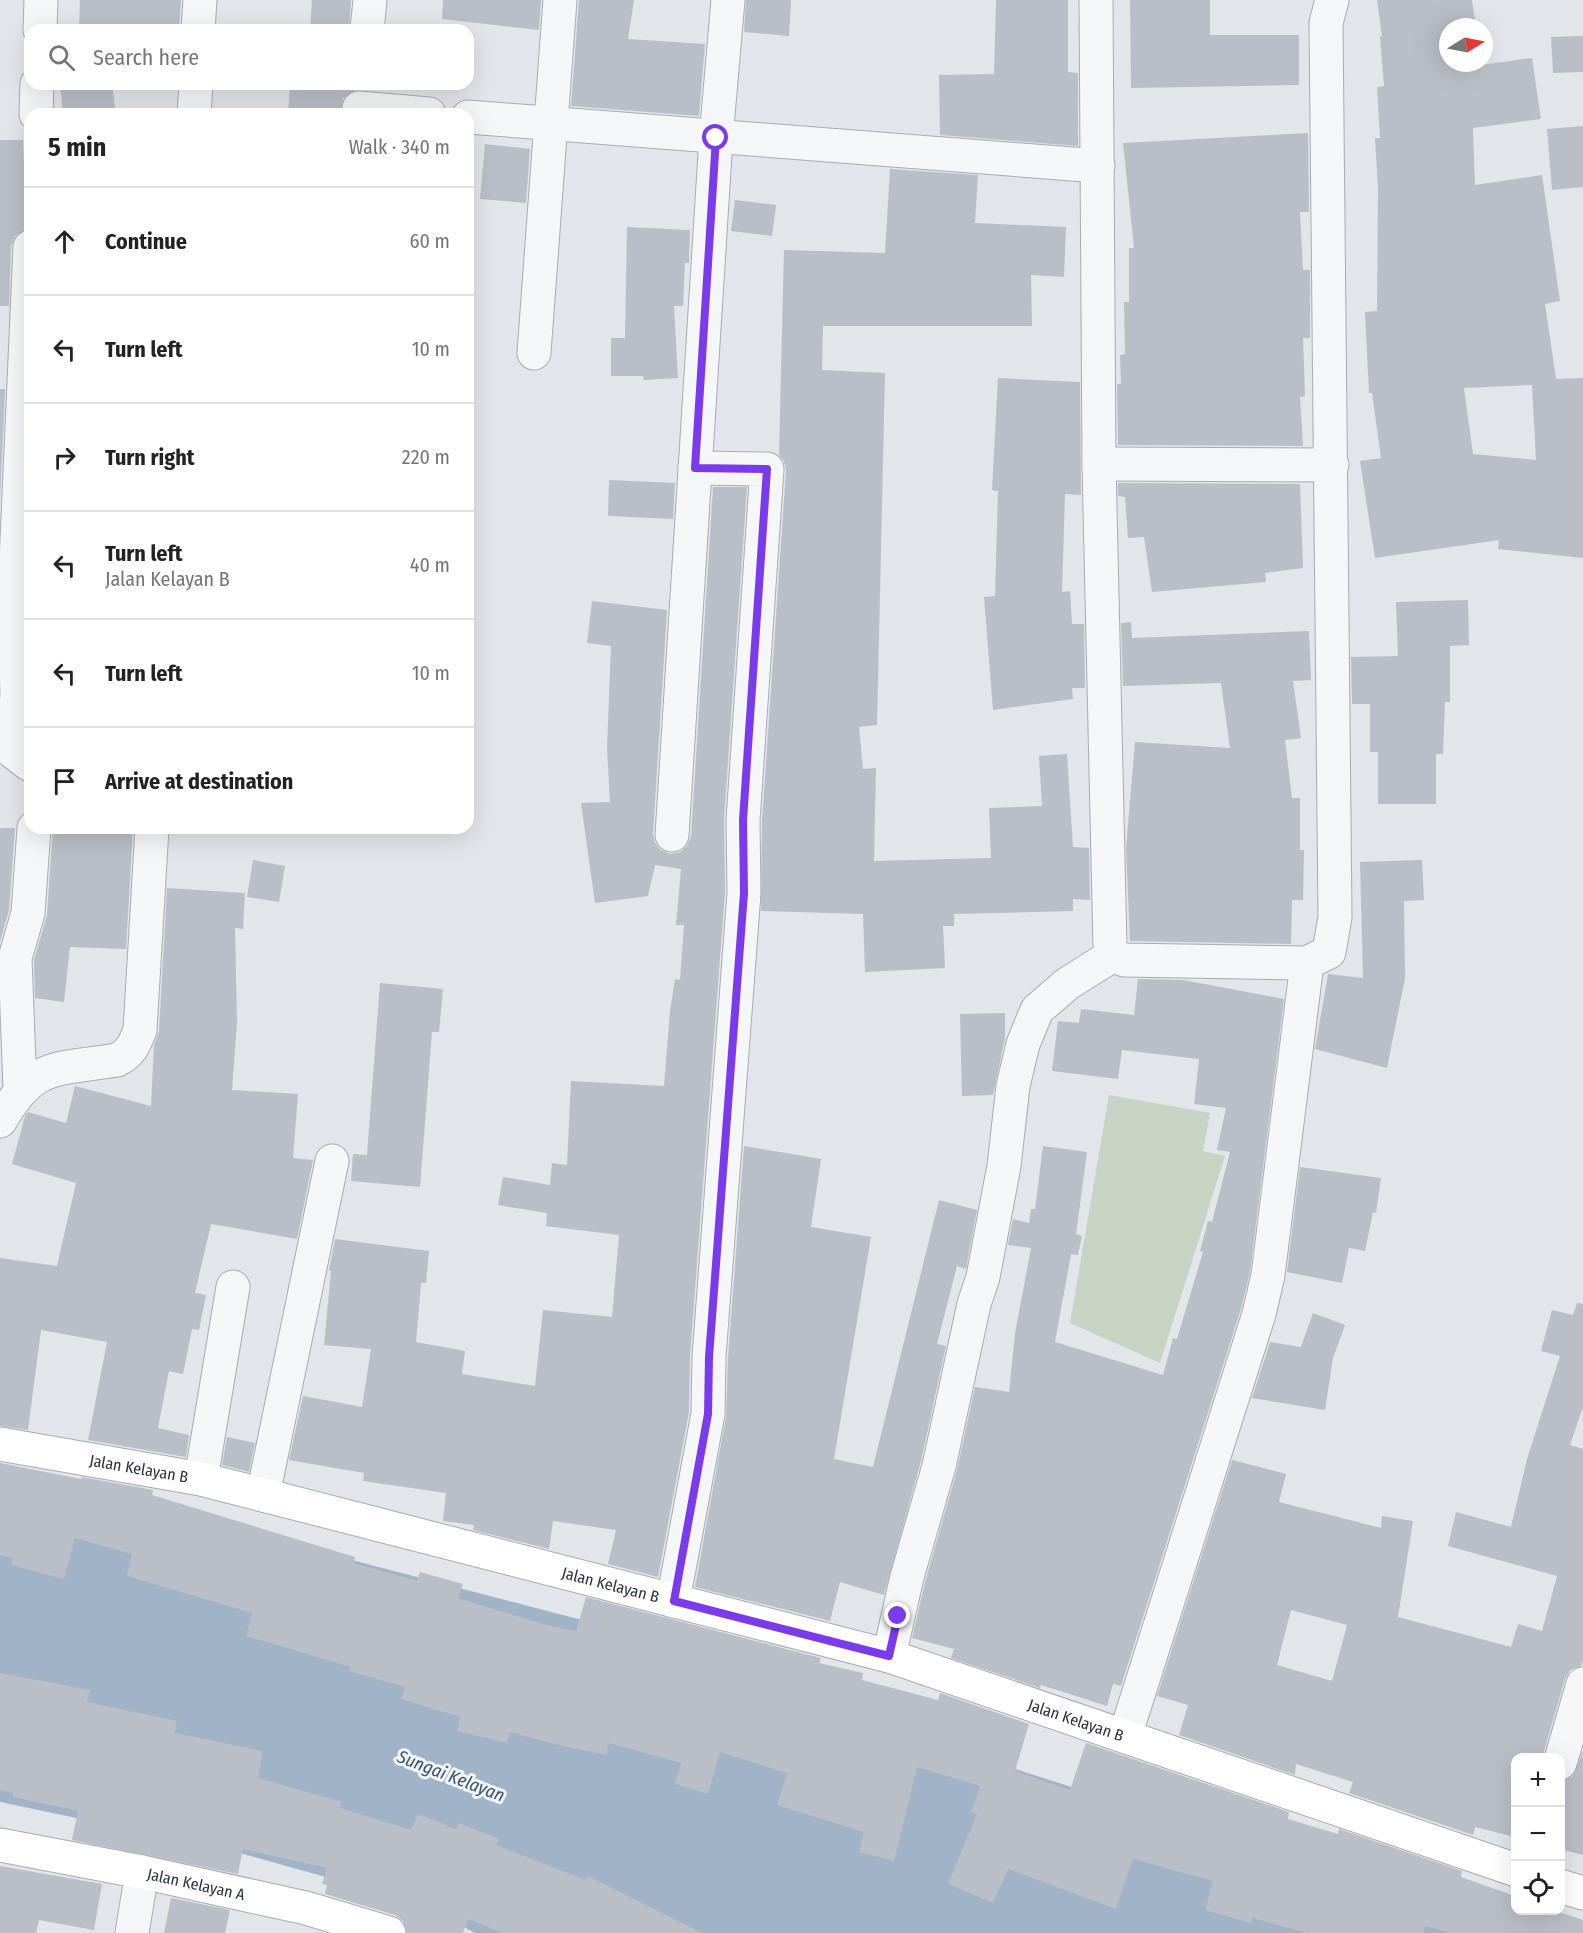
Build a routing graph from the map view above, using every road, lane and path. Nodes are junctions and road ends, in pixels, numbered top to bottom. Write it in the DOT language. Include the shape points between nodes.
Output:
graph roads {
  1 [pos="41,0"];
  2 [pos="200,0"];
  3 [pos="370,0"];
  4 [pos="560,0"];
  5 [pos="728,0"];
  6 [pos="1096,0"];
  7 [pos="1332,0"];
  8 [pos="40,24"];
  9 [pos="198,24"];
  10 [pos="368,24"];
  11 [pos="37,90"];
  12 [pos="195,90"];
  13 [pos="360,102"];
  14 [pos="36,108"];
  15 [pos="194,108"];
  16 [pos="394,108"];
  17 [pos="474,118"];
  18 [pos="551,125"];
  19 [pos="716,138"];
  20 [pos="1098,166"];
  21 [pos="534,353"];
  22 [pos="24,382"];
  23 [pos="1099,464"];
  24 [pos="1332,465"];
  25 [pos="695,468"];
  26 [pos="24,760"];
  27 [pos="34,834"];
  28 [pos="152,834"];
  29 [pos="672,835"];
  30 [pos="1113,955"];
  31 [pos="1307,963"];
  32 [pos="20,1088"];
  33 [pos="0,1121"];
  34 [pos="332,1161"];
  35 [pos="233,1287"];
  36 [pos="0,1444"];
  37 [pos="201,1479"];
  38 [pos="263,1495"];
  39 [pos="674,1601"];
  40 [pos="889,1656"];
  41 [pos="1583,1684"];
  42 [pos="1125,1736"];
  43 [pos="1563,1753"];
  44 [pos="0,1845"];
  45 [pos="1511,1869"];
  46 [pos="142,1872"];
  47 [pos="1565,1888"];
  48 [pos="1583,1893"];
  49 [pos="132,1933"];
  50 [pos="389,1933"];
  1 -- 8 [label="street"];
  2 -- 9 [label="street"];
  3 -- 10 [label="street"];
  4 -- 18 [label="street"];
  5 -- 19 [label="street"];
  6 -- 20 [label="street"];
  7 -- 24 [label="street" via="1326,23"];
  11 -- 14 [label="street"];
  12 -- 15 [label="street"];
  13 -- 16 [label="street"];
  17 -- 18 [label="street"];
  18 -- 19 [label="street"];
  18 -- 21 [label="street"];
  19 -- 20 [label="street"];
  19 -- 25 [label="street"];
  20 -- 23 [label="street"];
  22 -- 26 [label="street" via="14,608 13,752"];
  23 -- 24 [label="street"];
  23 -- 30 [label="street" via="1109,940"];
  24 -- 31 [label="street" via="1335,917 1329,952"];
  25 -- 29 [label="street"];
  25 -- 39 [label="street" via="767,469 743,820 744,893 708,1414"];
  27 -- 32 [label="street" via="28,913 15,958"];
  28 -- 32 [label="street" via="140,1030 133,1048 117,1060 38,1075"];
  30 -- 31 [label="street" via="1124,960"];
  30 -- 40 [label="street" via="1067,984 1037,1010 1023,1044 982,1277 939,1466"];
  31 -- 42 [label="street" via="1268,1275 1259,1314"];
  32 -- 33 [label="street"];
  34 -- 38 [label="street"];
  35 -- 37 [label="street"];
  36 -- 37 [label="street, Jalan Kelayan B"];
  37 -- 38 [label="street, Jalan Kelayan B"];
  38 -- 39 [label="street, Jalan Kelayan B"];
  39 -- 40 [label="street, Jalan Kelayan B"];
  40 -- 42 [label="street, Jalan Kelayan B"];
  41 -- 43 [label="street"];
  42 -- 45 [label="street, Jalan Kelayan B"];
  44 -- 46 [label="street, Jalan Kelayan A"];
  46 -- 49 [label="street"];
  46 -- 50 [label="street, Jalan Kelayan A" via="306,1908"];
  47 -- 48 [label="street"];
}
